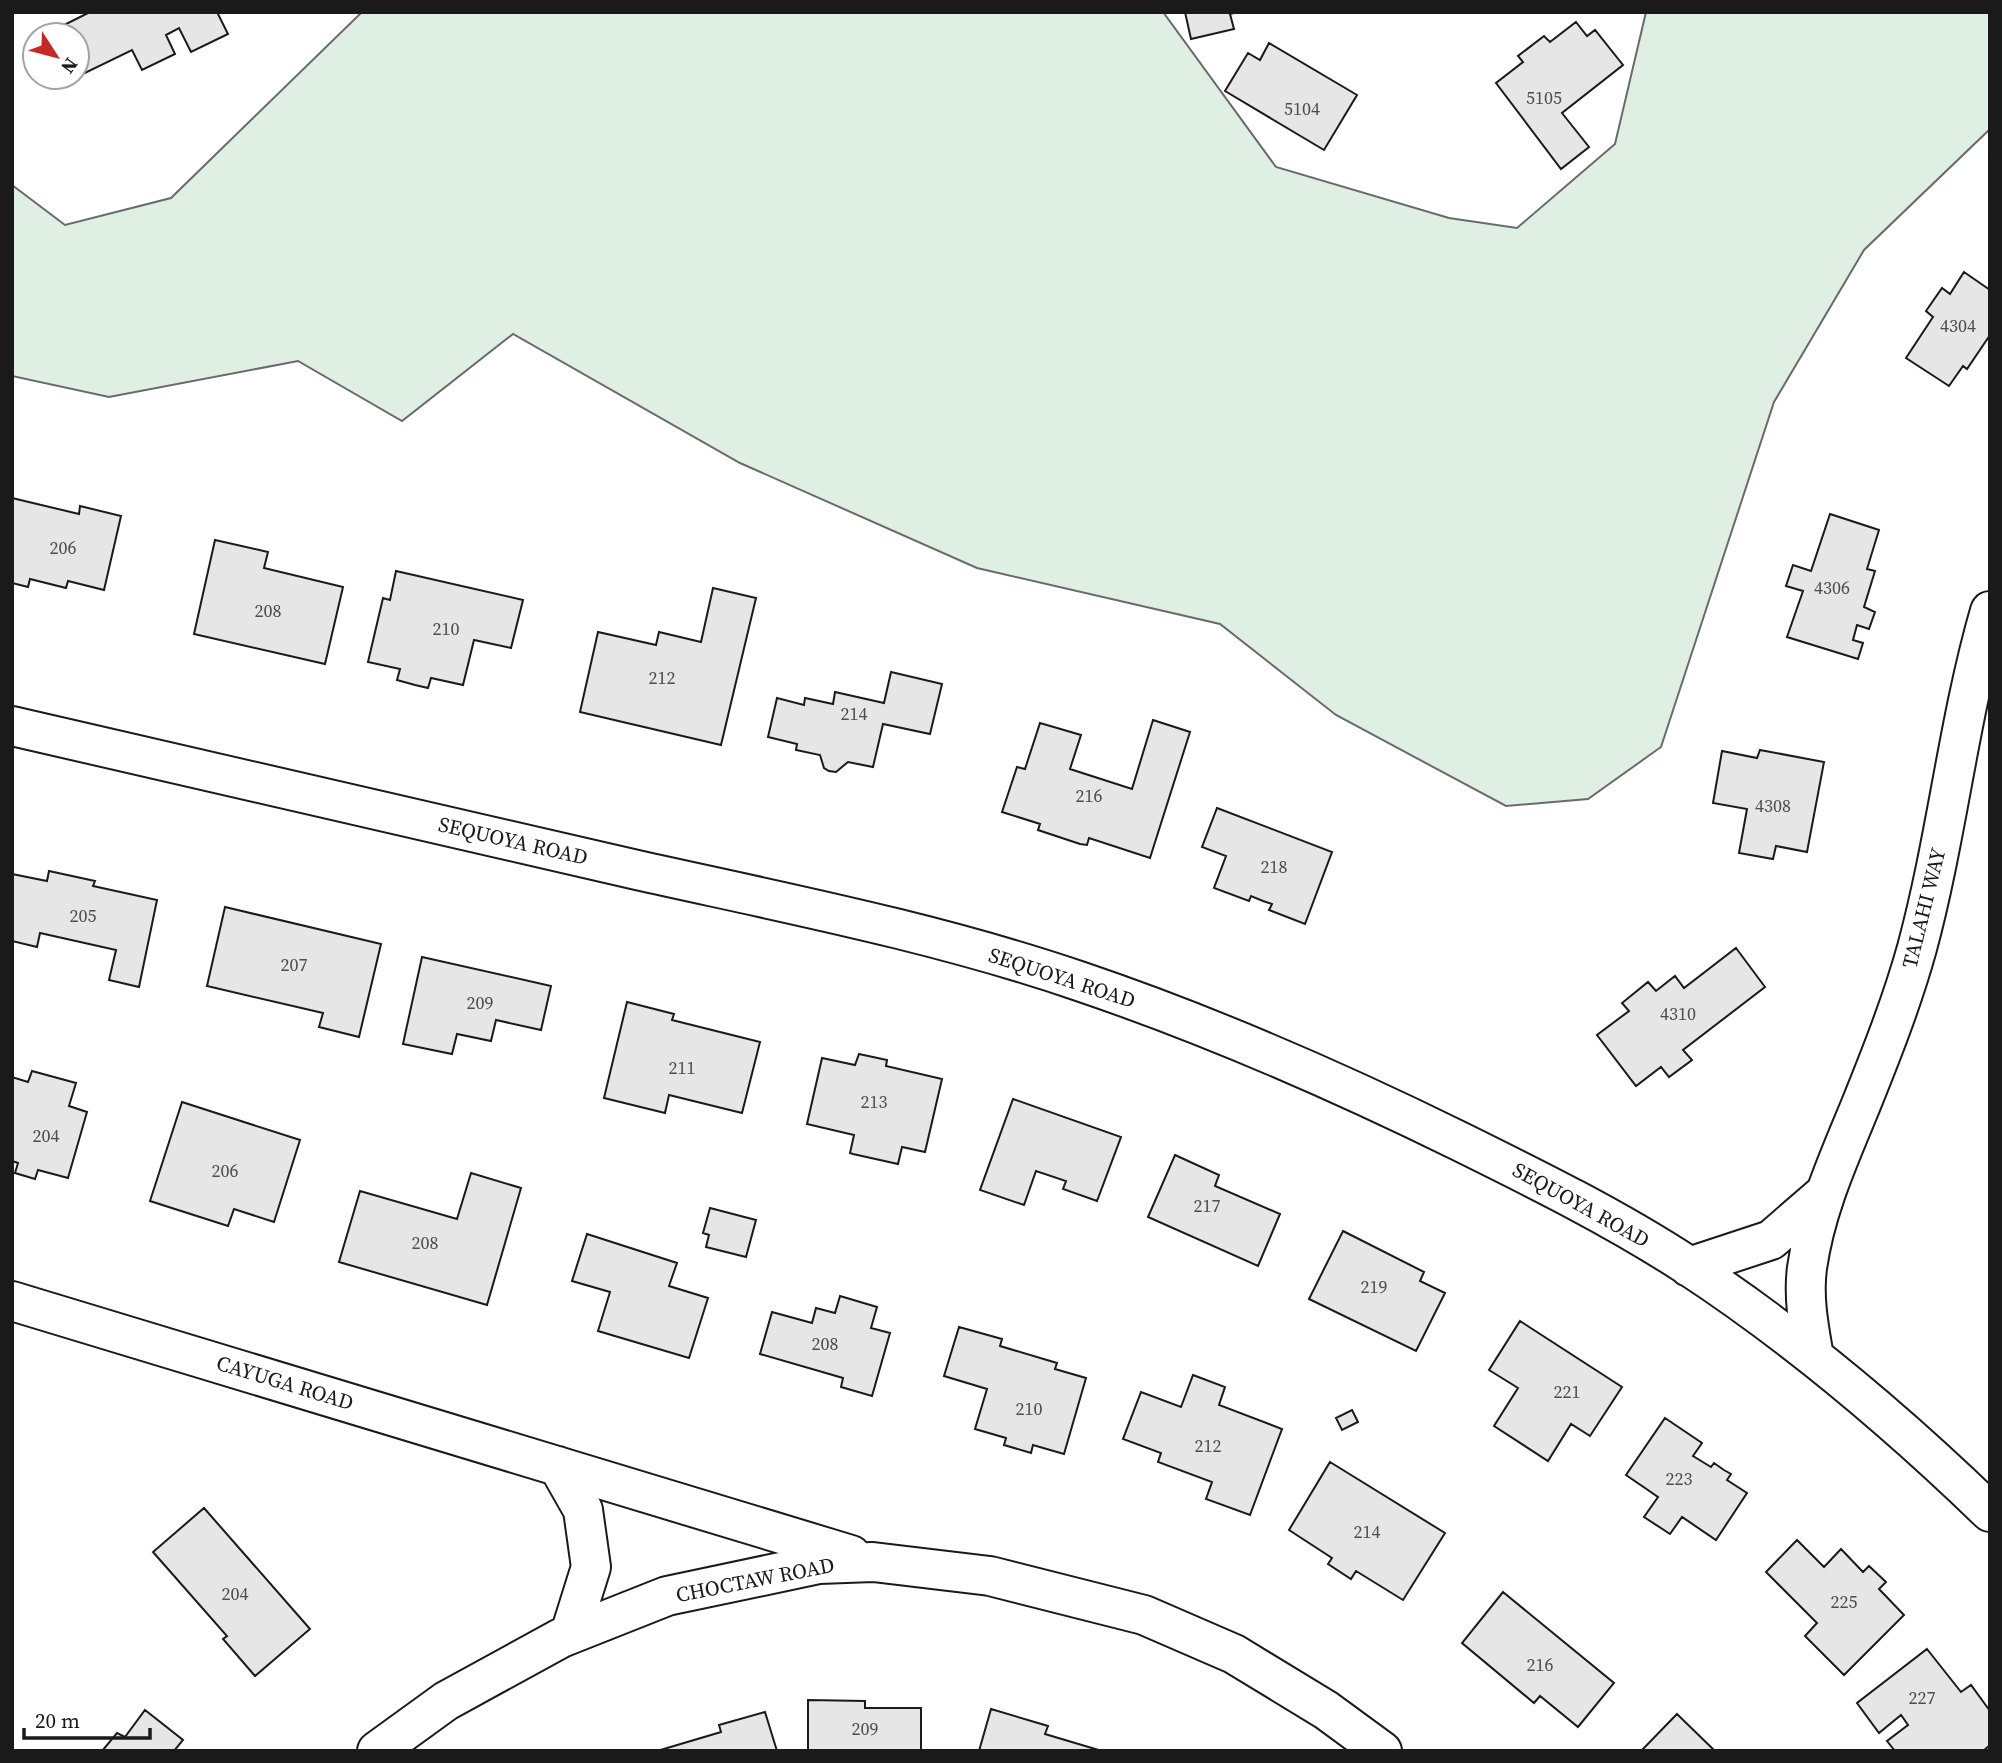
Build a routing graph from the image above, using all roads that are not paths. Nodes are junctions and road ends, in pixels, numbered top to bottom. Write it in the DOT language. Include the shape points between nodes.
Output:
graph roads {
  1 [pos="1990,611"];
  2 [pos="12,726"];
  3 [pos="1824,1194"];
  4 [pos="1689,1266"];
  5 [pos="12,1301"];
  6 [pos="1814,1357"];
  7 [pos="558,1466"];
  8 [pos="1990,1512"];
  9 [pos="873,1562"];
  10 [pos="570,1634"];
  11 [pos="377,1751"];
  12 [pos="1382,1751"];
  1 -- 3 [label="street, TALAHI WAY" via="1971,676 1916,951 1883,1051"];
  2 -- 4 [label="street, SEQUOYA ROAD" via="772,897 1074,979 1200,1024 1344,1084 1515,1168"];
  3 -- 4 [label="street, TALAHI WAY" via="1771,1240"];
  3 -- 6 [label="street, TALAHI WAY" via="1807,1269 1806,1311"];
  4 -- 6 [label="street, SEQUOYA ROAD"];
  5 -- 7 [label="street, CAYUGA ROAD"];
  6 -- 8 [label="street, SEQUOYA ROAD" via="1904,1429"];
  7 -- 9 [label="street, CAYUGA ROAD"];
  7 -- 10 [label="street" via="583,1510 591,1567"];
  9 -- 10 [label="street, CHOCTAW ROAD" via="819,1564 667,1596"];
  9 -- 12 [label="street, CHOCTAW ROAD" via="990,1576 1144,1615 1234,1654 1326,1710"];
  10 -- 11 [label="street, CHOCTAW ROAD" via="446,1700"];
}
